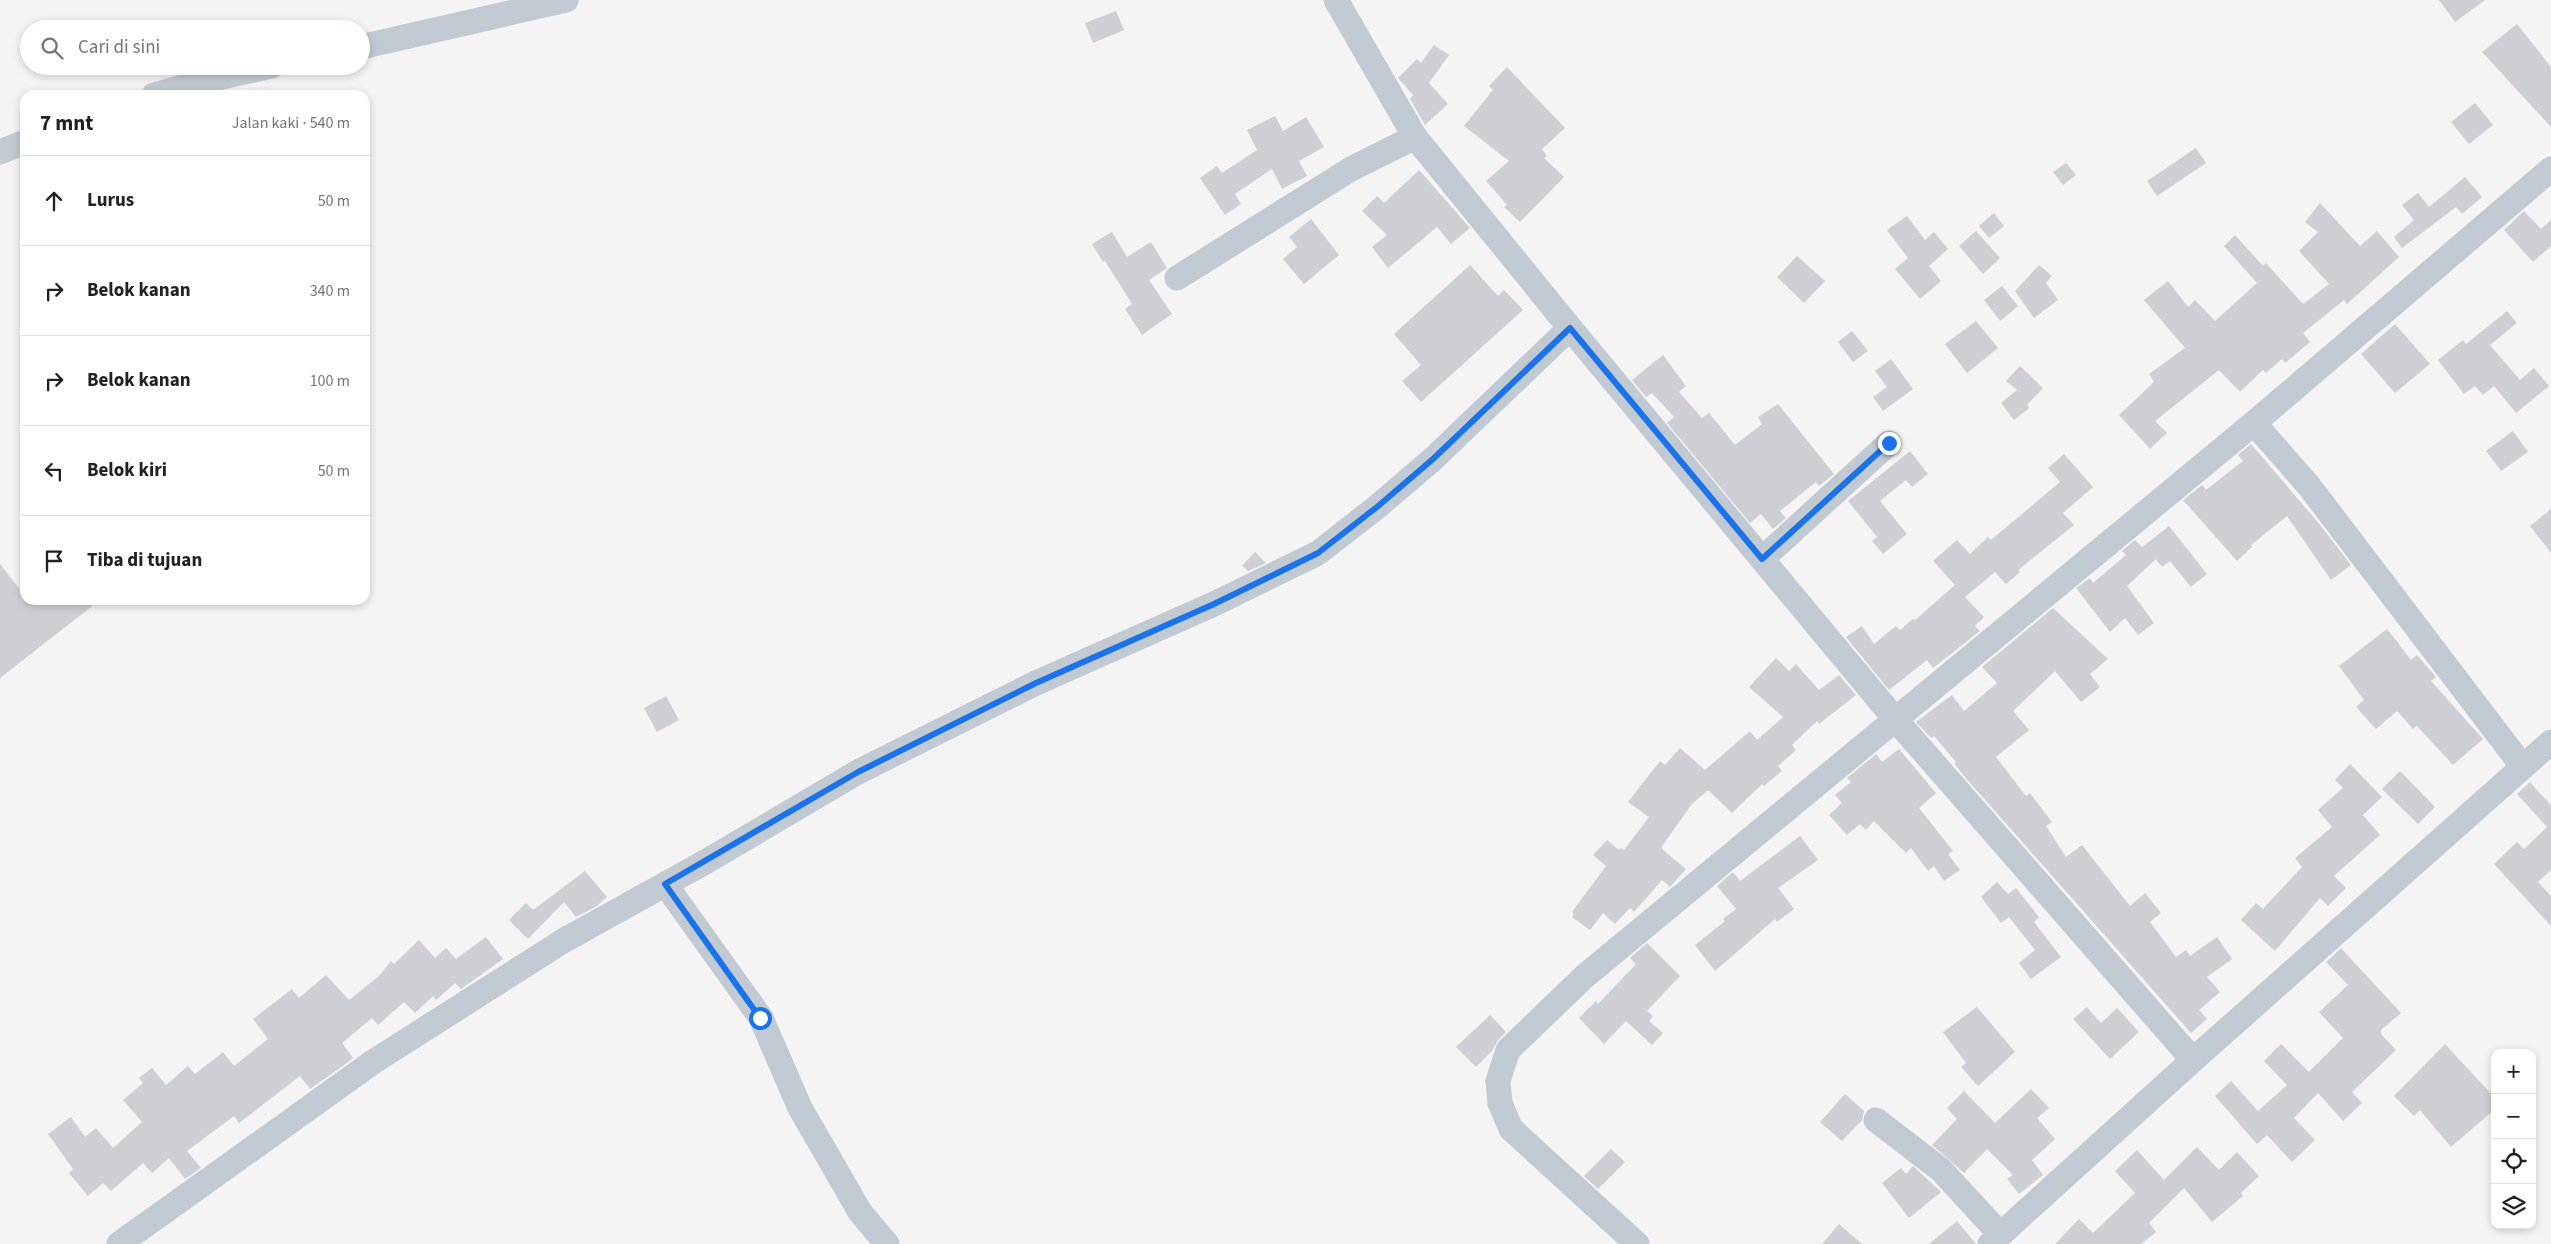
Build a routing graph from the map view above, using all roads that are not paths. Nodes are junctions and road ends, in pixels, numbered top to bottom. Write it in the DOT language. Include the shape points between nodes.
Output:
graph roads {
  1 [pos="566,0"];
  2 [pos="1336,0"];
  3 [pos="370,45"];
  4 [pos="231,75"];
  5 [pos="172,90"];
  6 [pos="1415,137"];
  7 [pos="20,144"];
  8 [pos="0,152"];
  9 [pos="2551,169"];
  10 [pos="1177,278"];
  11 [pos="1570,328"];
  12 [pos="2254,423"];
  13 [pos="1889,443"];
  14 [pos="1762,559"];
  15 [pos="1895,719"];
  16 [pos="2551,742"];
  17 [pos="2523,767"];
  18 [pos="665,884"];
  19 [pos="2192,1060"];
  20 [pos="1876,1120"];
  21 [pos="1995,1239"];
  22 [pos="119,1244"];
  23 [pos="887,1244"];
  24 [pos="1637,1244"];
  1 -- 3 [label="street"];
  2 -- 6 [label="street"];
  4 -- 5 [label="street"];
  6 -- 10 [label="street" via="1351,169"];
  6 -- 11 [label="street"];
  7 -- 8 [label="street"];
  9 -- 12 [label="street"];
  11 -- 14 [label="street"];
  11 -- 18 [label="street" via="1433,459 1318,553 1214,604 1036,683 875,763"];
  12 -- 15 [label="street"];
  12 -- 17 [label="street" via="2309,486"];
  13 -- 14 [label="street"];
  14 -- 15 [label="street"];
  15 -- 19 [label="street"];
  15 -- 24 [label="street" via="1585,976 1508,1050 1498,1081 1500,1103 1511,1129"];
  16 -- 17 [label="street"];
  17 -- 19 [label="street"];
  18 -- 22 [label="street" via="563,941 373,1062"];
  18 -- 23 [label="street" via="760,1018 800,1108 860,1212"];
  19 -- 21 [label="street"];
  20 -- 21 [label="street" via="1941,1170"];
}
